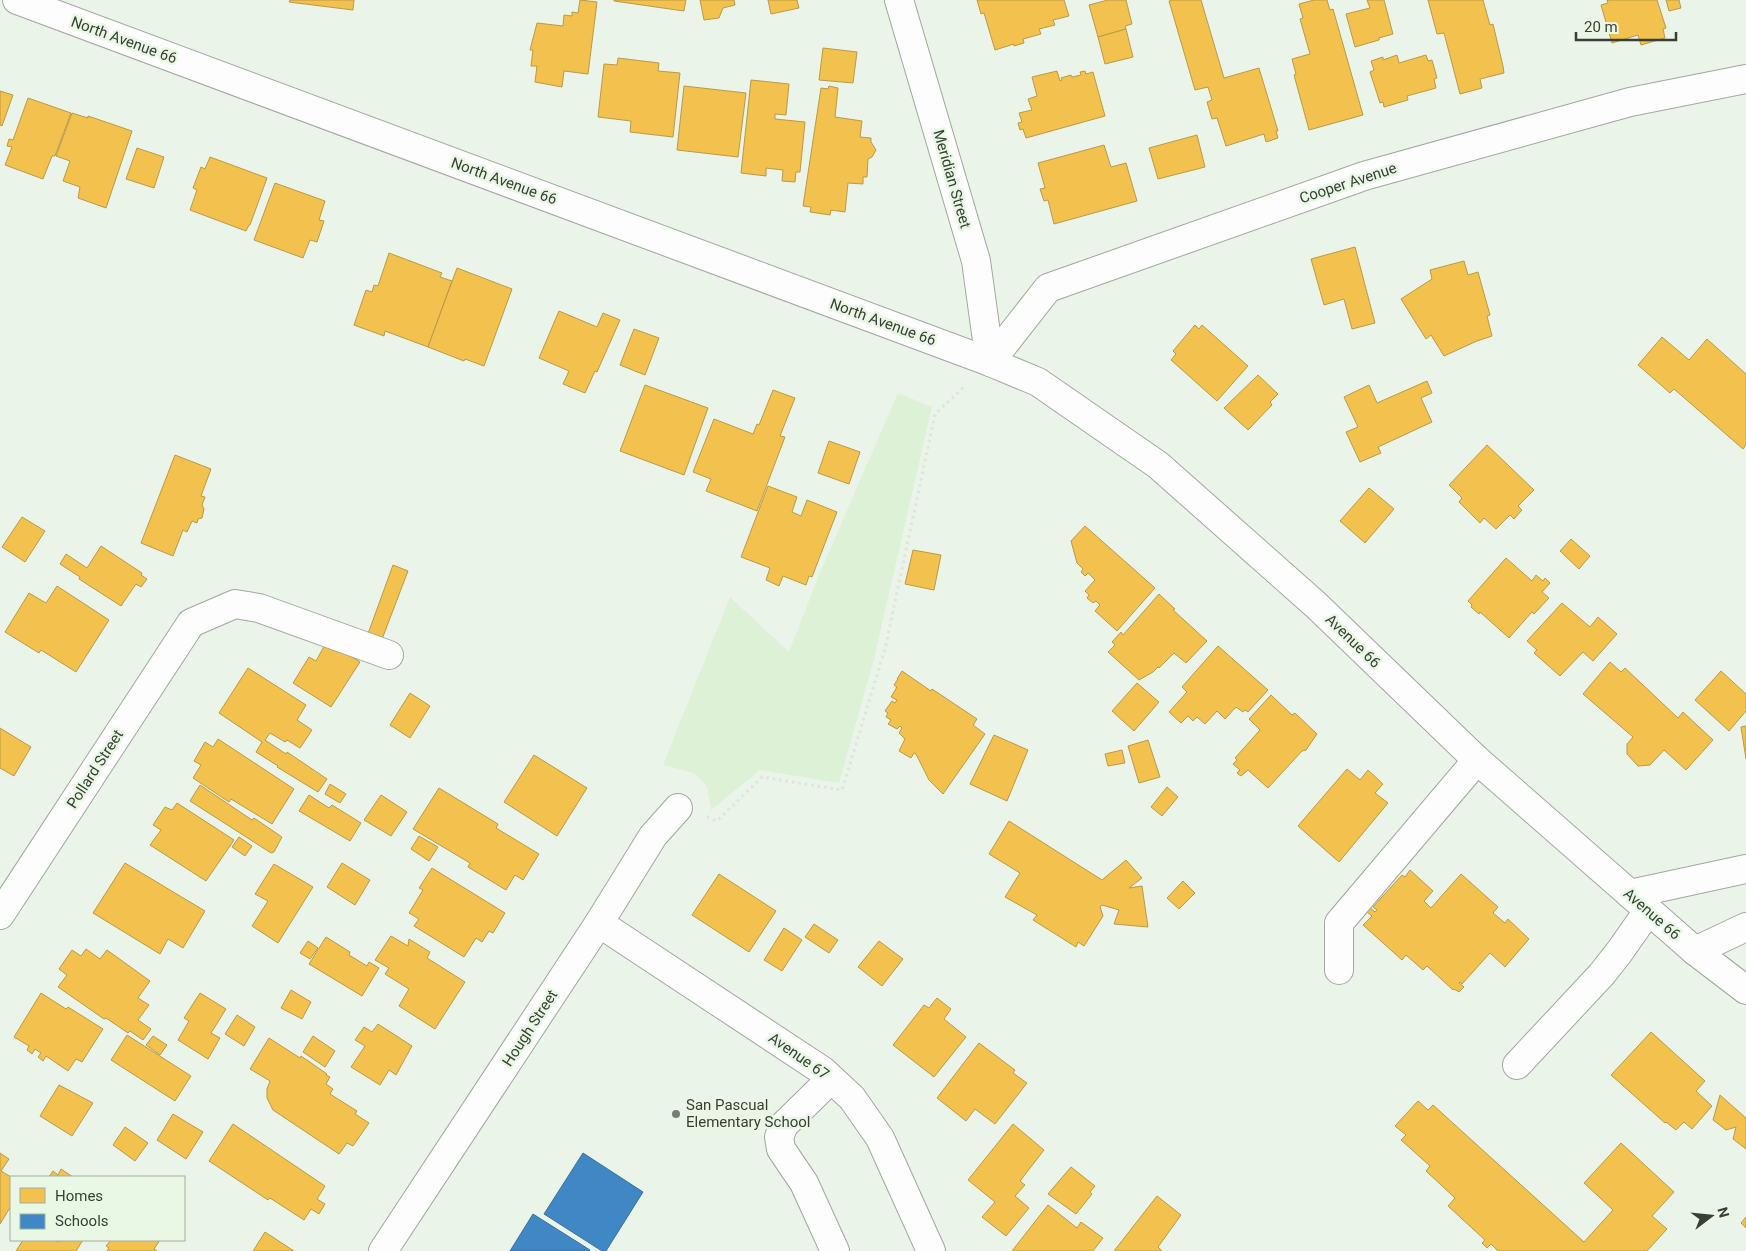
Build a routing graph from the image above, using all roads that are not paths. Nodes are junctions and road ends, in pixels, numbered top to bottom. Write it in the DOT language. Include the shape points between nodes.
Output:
graph roads {
  1 [pos="17,0"];
  2 [pos="899,0"];
  3 [pos="76,11"];
  4 [pos="1746,79"];
  5 [pos="990,362"];
  6 [pos="389,656"];
  7 [pos="1477,760"];
  8 [pos="678,808"];
  9 [pos="1746,869"];
  10 [pos="1639,903"];
  11 [pos="0,916"];
  12 [pos="599,923"];
  13 [pos="1746,927"];
  14 [pos="1694,951"];
  15 [pos="1339,970"];
  16 [pos="1746,990"];
  17 [pos="1517,1065"];
  18 [pos="832,1079"];
  19 [pos="383,1251"];
  20 [pos="835,1251"];
  21 [pos="932,1251"];
  1 -- 3 [label="street, North Avenue 66"];
  2 -- 5 [label="street, Meridian Street" via="976,260"];
  3 -- 5 [label="street, North Avenue 66"];
  4 -- 5 [label="street, Cooper Avenue" via="1630,102 1364,176 1048,288"];
  5 -- 7 [label="street, Avenue 66" via="1038,382 1158,465 1316,606"];
  6 -- 11 [label="street, Pollard Street" via="259,608 235,604 191,623"];
  7 -- 10 [label="street, Avenue 66"];
  7 -- 15 [label="street" via="1339,923"];
  8 -- 12 [label="street, Hough Street" via="653,836"];
  9 -- 10 [label="street"];
  10 -- 14 [label="street, Avenue 66"];
  10 -- 17 [label="street" via="1602,974"];
  12 -- 18 [label="street, Avenue 67"];
  12 -- 19 [label="street, Hough Street"];
  13 -- 14 [label="street, Avenue 66"];
  14 -- 16 [label="street, Avenue 66"];
  18 -- 20 [label="street" via="784,1125 780,1137 781,1149 804,1183"];
  18 -- 21 [label="street, Avenue 67" via="852,1098 880,1138"];
}
